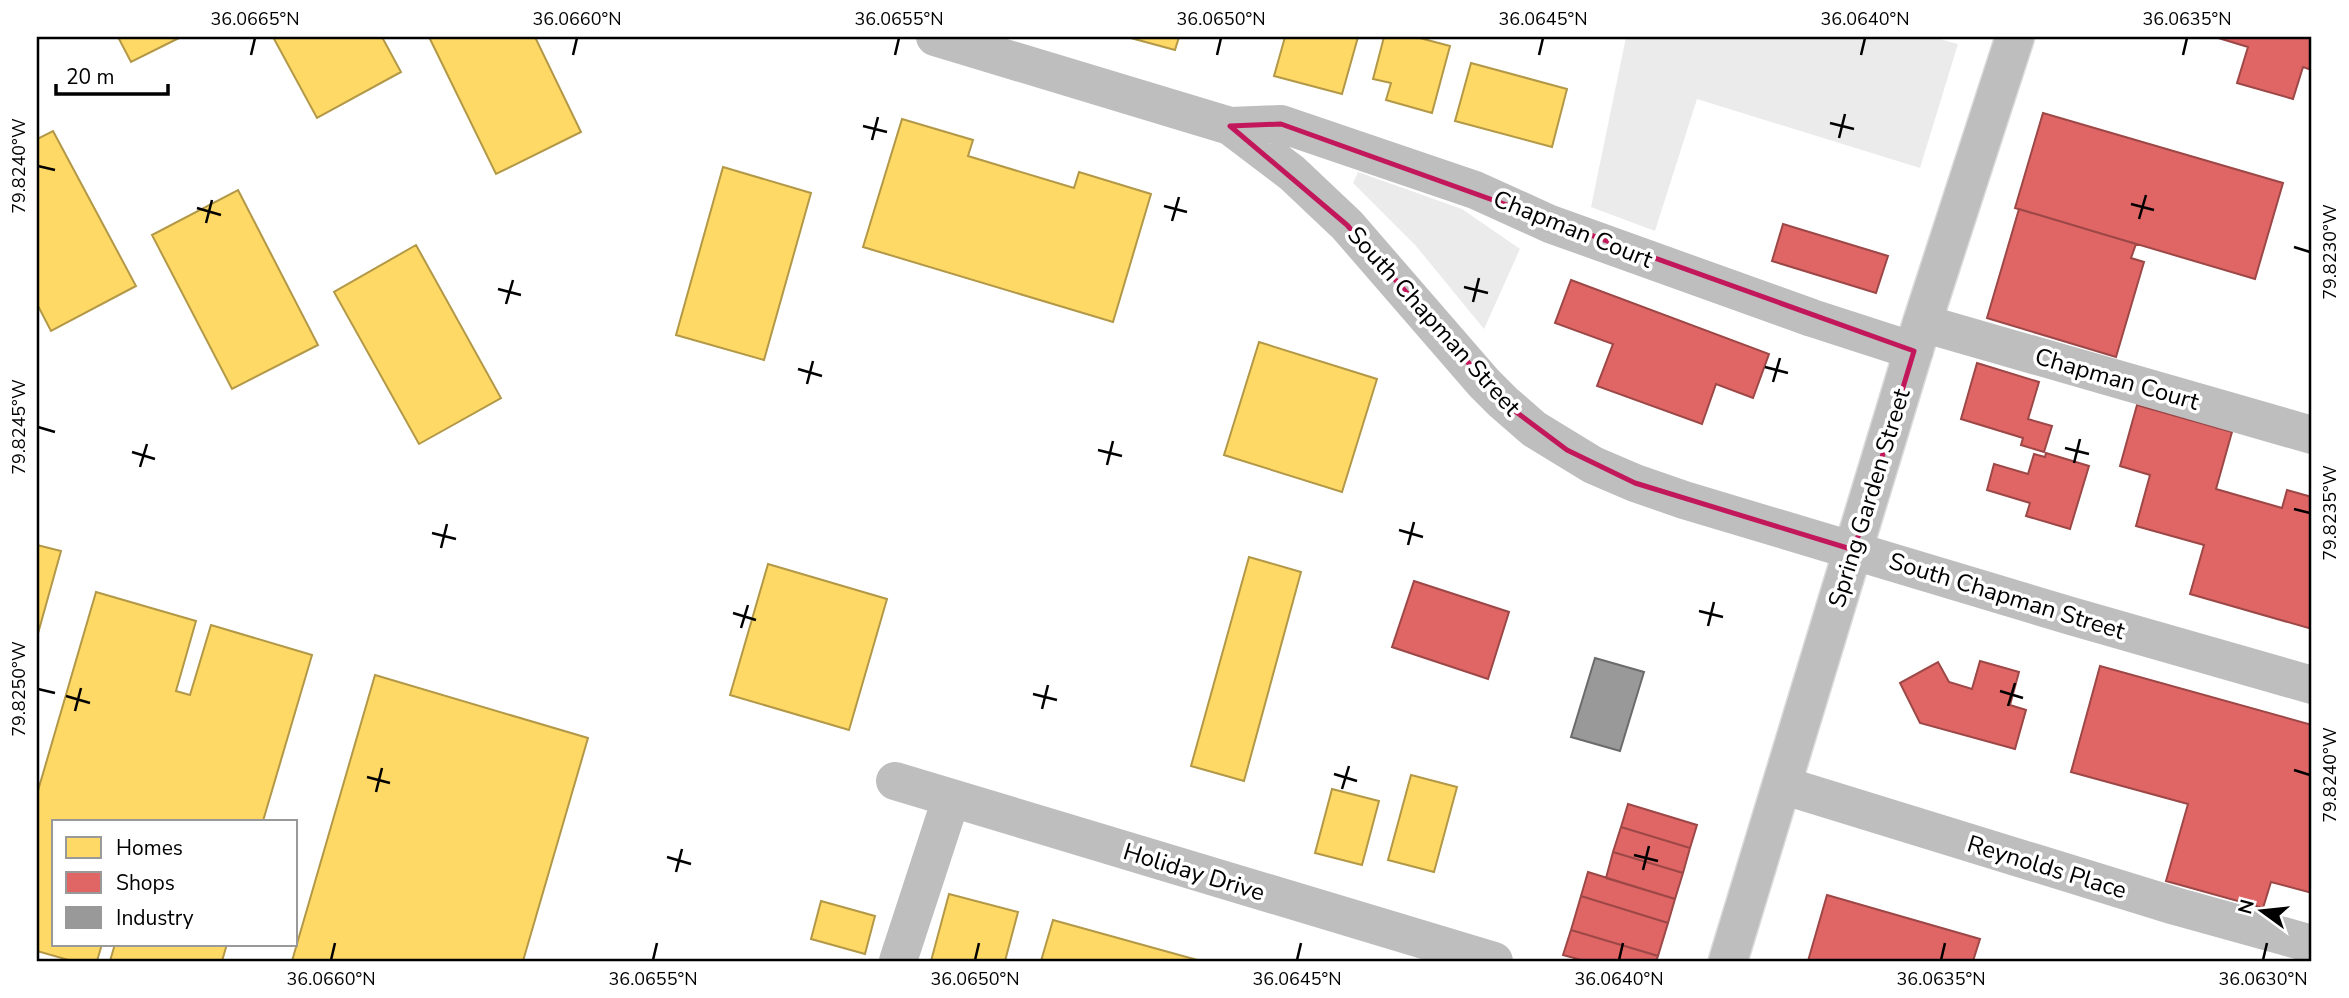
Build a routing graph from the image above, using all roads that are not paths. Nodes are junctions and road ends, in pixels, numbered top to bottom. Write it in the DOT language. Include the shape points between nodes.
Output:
graph roads {
  1 [pos="935,37"];
  2 [pos="2015,37"];
  3 [pos="1230,126"];
  4 [pos="1918,337"];
  5 [pos="2312,435"];
  6 [pos="1854,550"];
  7 [pos="2312,685"];
  8 [pos="895,781"];
  9 [pos="1782,785"];
  10 [pos="951,799"];
  11 [pos="2312,944"];
  12 [pos="898,961"];
  13 [pos="1494,961"];
  14 [pos="1728,961"];
  1 -- 3 [label="street, South Chapman Street"];
  2 -- 4 [label="street, Spring Garden Street"];
  3 -- 4 [label="street, Chapman Court" via="1281,124 1475,190 1550,224 1812,318"];
  3 -- 6 [label="street, South Chapman Street" via="1292,173 1347,225 1484,383 1534,429 1593,465 1635,483"];
  4 -- 5 [label="street, Chapman Court"];
  4 -- 6 [label="street, Spring Garden Street"];
  6 -- 7 [label="street, South Chapman Street"];
  6 -- 9 [label="street, Spring Garden Street"];
  8 -- 10 [label="street, Holiday Drive"];
  9 -- 11 [label="street, Reynolds Place"];
  9 -- 14 [label="street, Spring Garden Street"];
  10 -- 12 [label="street"];
  10 -- 13 [label="street, Holiday Drive"];
}
